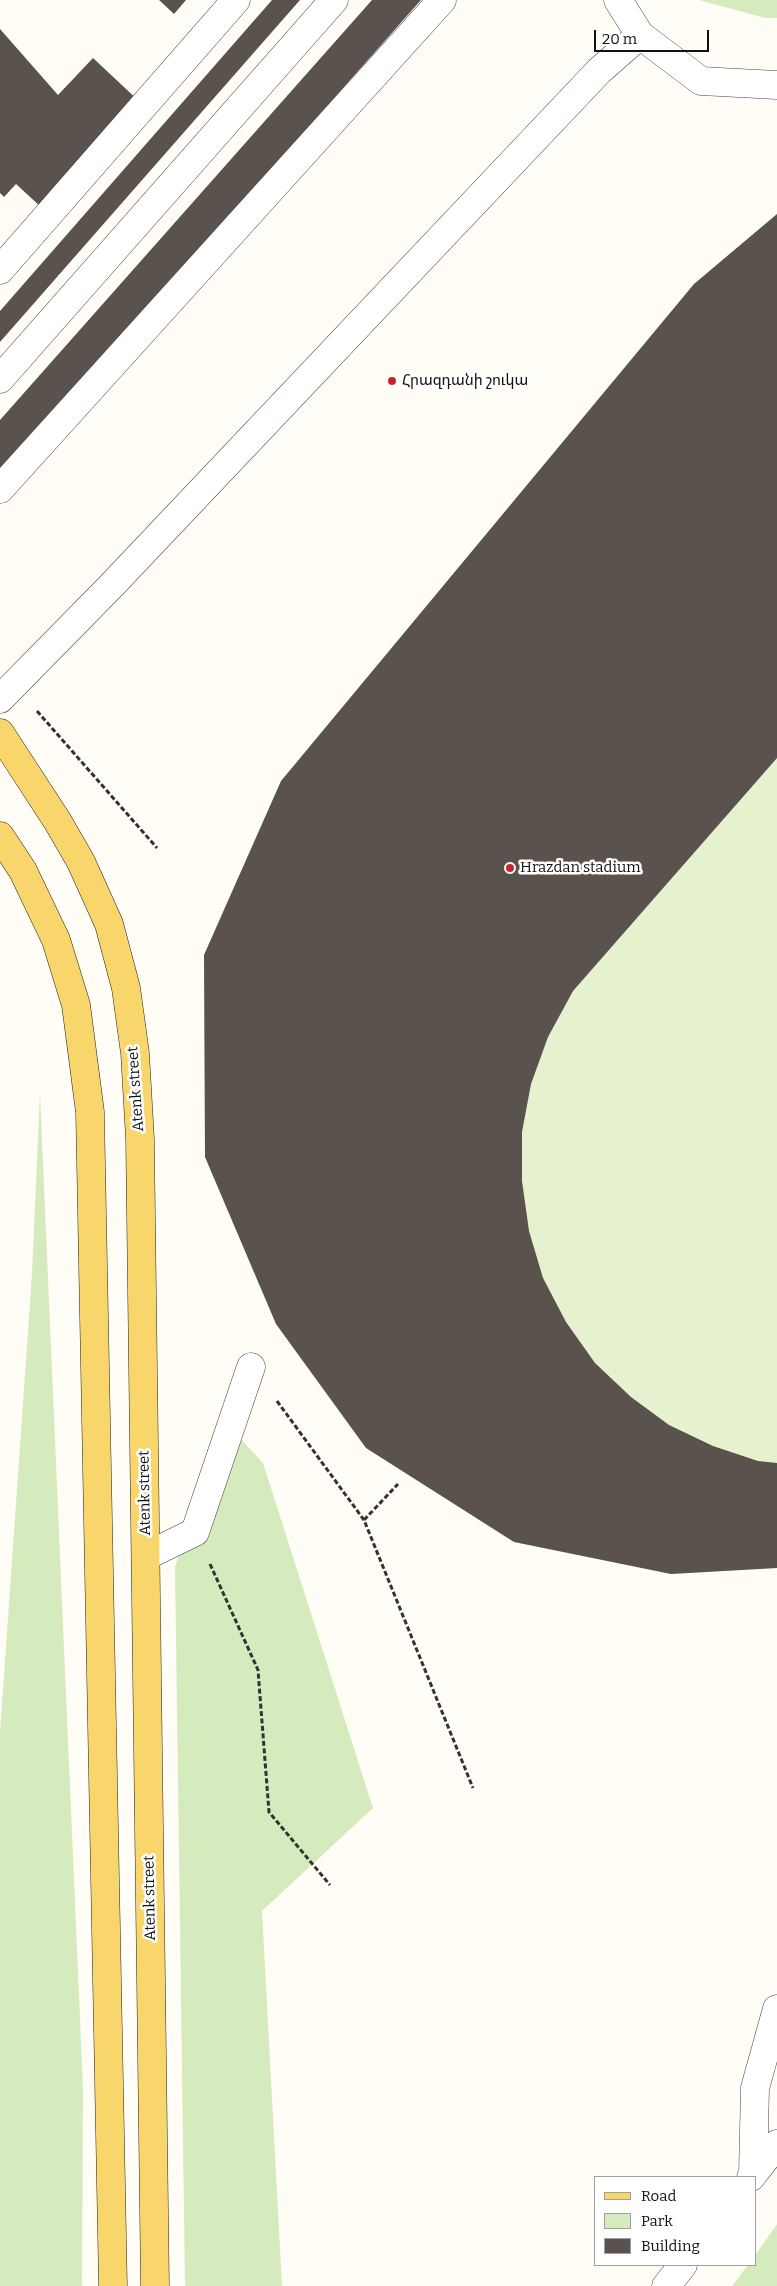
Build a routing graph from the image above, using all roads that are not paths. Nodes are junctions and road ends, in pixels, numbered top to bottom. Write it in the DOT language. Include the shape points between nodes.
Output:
graph roads {
  1 [pos="236,0"];
  2 [pos="334,0"];
  3 [pos="442,0"];
  4 [pos="618,0"];
  5 [pos="640,35"];
  6 [pos="777,85"];
  7 [pos="0,270"];
  8 [pos="0,379"];
  9 [pos="0,489"];
  10 [pos="7,692"];
  11 [pos="0,733"];
  12 [pos="0,836"];
  13 [pos="252,1366"];
  14 [pos="146,1556"];
  15 [pos="777,2009"];
  16 [pos="777,2144"];
  17 [pos="752,2176"];
  18 [pos="682,2266"];
  19 [pos="113,2286"];
  20 [pos="155,2286"];
  21 [pos="666,2286"];
  1 -- 7 [label="street"];
  2 -- 8 [label="street"];
  3 -- 9 [label="street"];
  4 -- 5 [label="street"];
  5 -- 6 [label="street" via="700,81"];
  5 -- 10 [label="street" via="600,70"];
  11 -- 14 [label="main road, Atenk street" via="81,862 109,924 126,988 135,1053 140,1139"];
  12 -- 19 [label="main road" via="22,870 56,940 76,1005 90,1112"];
  13 -- 14 [label="street" via="195,1532"];
  14 -- 20 [label="main road, Atenk street"];
  15 -- 17 [label="street" via="755,2088"];
  16 -- 17 [label="street"];
  18 -- 21 [label="street"];
}
